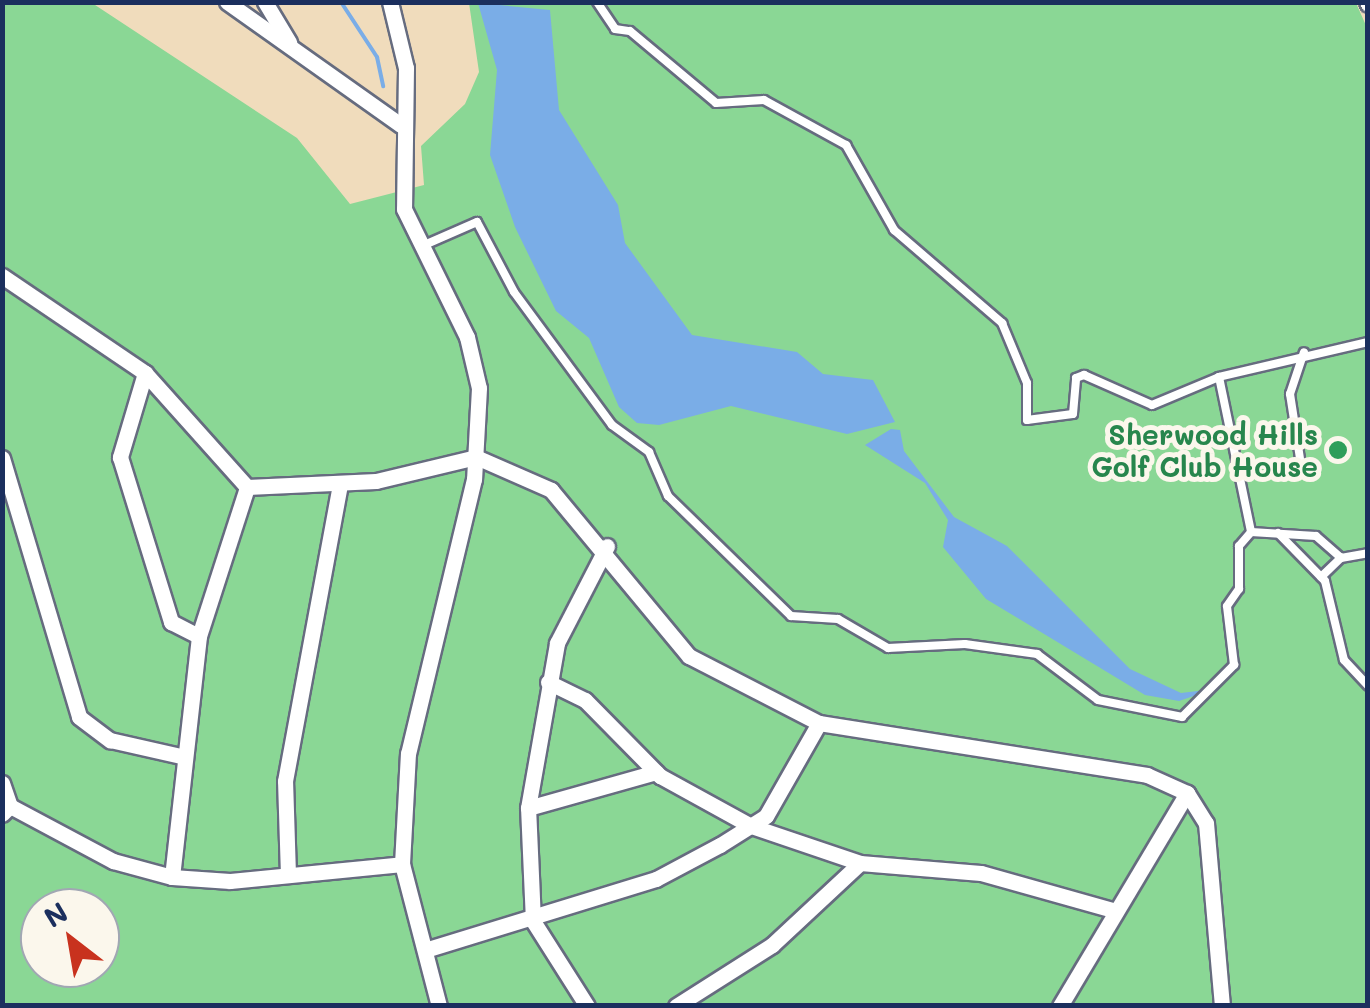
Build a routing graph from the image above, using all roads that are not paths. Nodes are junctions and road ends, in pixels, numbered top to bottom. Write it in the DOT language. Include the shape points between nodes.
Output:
graph roads {
  1 [pos="227,2"];
  2 [pos="265,2"];
  3 [pos="390,2"];
  4 [pos="597,2"];
  5 [pos="294,50"];
  6 [pos="402,125"];
  7 [pos="414,245"];
  8 [pos="4,281"];
  9 [pos="1368,342"];
  10 [pos="1304,352"];
  11 [pos="145,373"];
  12 [pos="1220,378"];
  13 [pos="476,457"];
  14 [pos="2,458"];
  15 [pos="1301,465"];
  16 [pos="340,483"];
  17 [pos="247,488"];
  18 [pos="1251,532"];
  19 [pos="1278,533"];
  20 [pos="607,546"];
  21 [pos="1368,553"];
  22 [pos="1342,558"];
  23 [pos="1321,578"];
  24 [pos="199,636"];
  25 [pos="548,682"];
  26 [pos="1368,686"];
  27 [pos="820,724"];
  28 [pos="186,757"];
  29 [pos="656,772"];
  30 [pos="2,783"];
  31 [pos="1187,792"];
  32 [pos="528,808"];
  33 [pos="6,810"];
  34 [pos="751,826"];
  35 [pos="402,864"];
  36 [pos="860,864"];
  37 [pos="288,875"];
  38 [pos="172,877"];
  39 [pos="1116,911"];
  40 [pos="534,921"];
  41 [pos="426,950"];
  42 [pos="439,1006"];
  43 [pos="587,1006"];
  44 [pos="676,1006"];
  45 [pos="1060,1006"];
  46 [pos="1222,1006"];
  1 -- 5 [label="street"];
  2 -- 5 [label="street"];
  3 -- 6 [label="street" via="406,68"];
  4 -- 12 [label="lane" via="615,29 630,31 716,103 764,100 846,144 894,230 1002,323 1027,383 1027,420 1074,414 1076,378 1084,375 1152,405"];
  5 -- 6 [label="street"];
  6 -- 7 [label="street" via="399,168"];
  7 -- 13 [label="street" via="467,337 479,388"];
  7 -- 18 [label="lane" via="430,247 477,222 514,292 612,425 648,452 668,496 780,611 838,619 888,648 965,644 1037,654 1098,700 1166,716 1198,710 1234,665 1228,606 1239,589 1239,546"];
  8 -- 11 [label="street"];
  9 -- 10 [label="lane"];
  10 -- 12 [label="lane"];
  10 -- 15 [label="lane" via="1290,394"];
  11 -- 17 [label="street"];
  11 -- 24 [label="street" via="120,457 171,622"];
  12 -- 18 [label="lane"];
  13 -- 16 [label="street"];
  13 -- 20 [label="street" via="552,490"];
  13 -- 35 [label="street" via="415,701"];
  14 -- 28 [label="street" via="79,717 110,740"];
  16 -- 17 [label="street"];
  16 -- 37 [label="street" via="285,782"];
  17 -- 24 [label="street"];
  18 -- 19 [label="lane"];
  19 -- 22 [label="lane" via="1316,536"];
  19 -- 23 [label="lane"];
  20 -- 25 [label="street" via="557,643"];
  20 -- 27 [label="street" via="690,656"];
  21 -- 22 [label="lane"];
  22 -- 23 [label="lane"];
  23 -- 26 [label="lane" via="1342,621 1344,660"];
  24 -- 28 [label="street"];
  25 -- 29 [label="street" via="585,700"];
  25 -- 32 [label="street"];
  27 -- 31 [label="street" via="1147,775"];
  27 -- 34 [label="street" via="791,782"];
  28 -- 38 [label="street"];
  29 -- 32 [label="street"];
  29 -- 34 [label="street"];
  30 -- 33 [label="street"];
  31 -- 39 [label="street"];
  31 -- 46 [label="street" via="1206,823"];
  32 -- 40 [label="street"];
  33 -- 38 [label="street" via="113,860"];
  34 -- 36 [label="street"];
  34 -- 40 [label="street" via="656,880"];
  35 -- 37 [label="street"];
  35 -- 41 [label="street"];
  36 -- 39 [label="street" via="981,873"];
  36 -- 44 [label="street" via="772,945"];
  37 -- 38 [label="street"];
  39 -- 45 [label="street"];
  40 -- 41 [label="street"];
  40 -- 43 [label="street"];
  41 -- 42 [label="street"];
}
